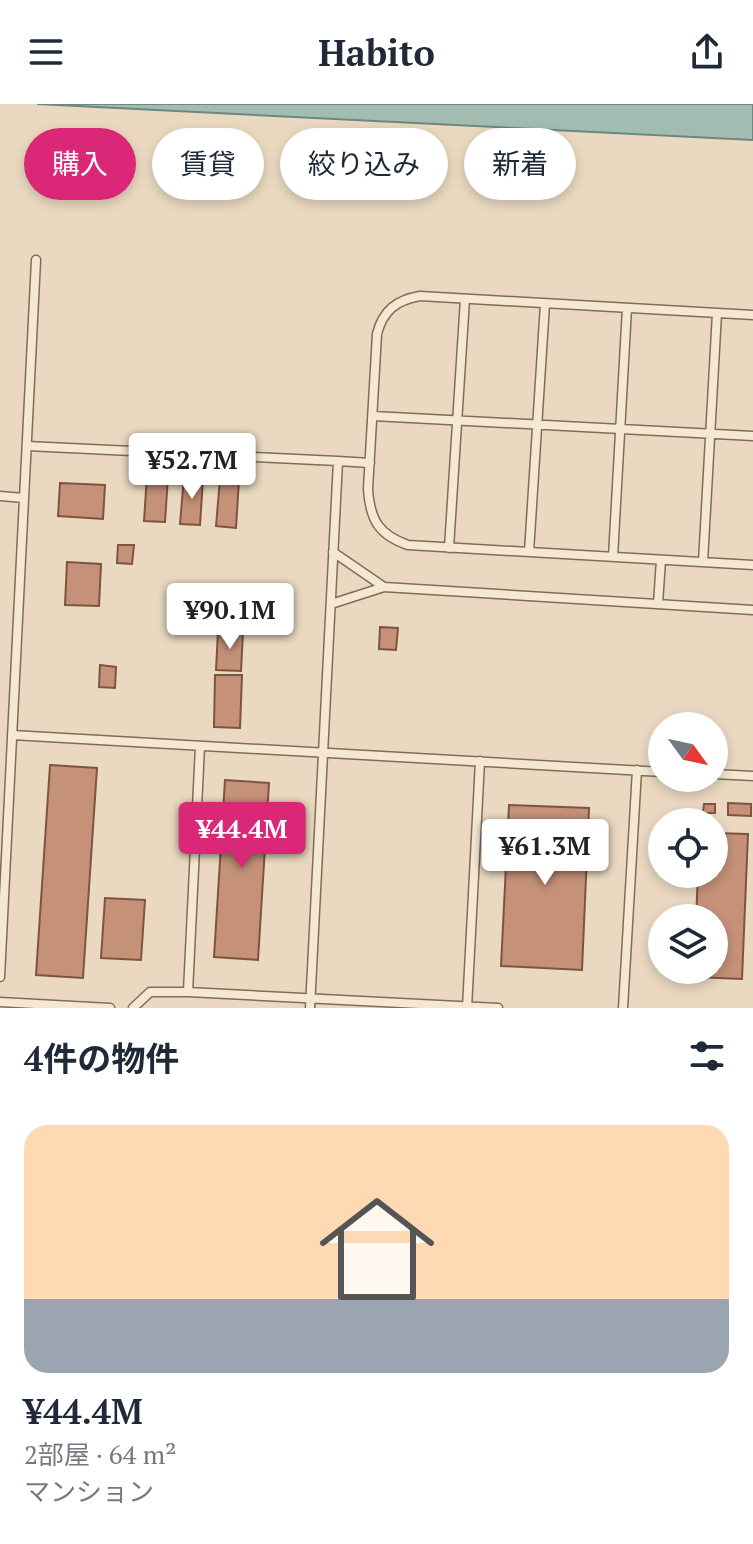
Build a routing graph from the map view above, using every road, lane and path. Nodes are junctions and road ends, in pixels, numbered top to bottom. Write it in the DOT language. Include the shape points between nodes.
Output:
graph roads {
  1 [pos="36,260"];
  2 [pos="465,299"];
  3 [pos="545,304"];
  4 [pos="627,308"];
  5 [pos="717,313"];
  6 [pos="753,315"];
  7 [pos="373,416"];
  8 [pos="457,420"];
  9 [pos="537,425"];
  10 [pos="620,429"];
  11 [pos="710,434"];
  12 [pos="753,436"];
  13 [pos="27,446"];
  14 [pos="338,461"];
  15 [pos="370,463"];
  16 [pos="0,496"];
  17 [pos="24,498"];
  18 [pos="449,548"];
  19 [pos="333,552"];
  20 [pos="529,552"];
  21 [pos="613,557"];
  22 [pos="661,560"];
  23 [pos="703,562"];
  24 [pos="753,565"];
  25 [pos="384,587"];
  26 [pos="331,604"];
  27 [pos="658,604"];
  28 [pos="753,610"];
  29 [pos="12,735"];
  30 [pos="200,746"];
  31 [pos="323,753"];
  32 [pos="480,761"];
  33 [pos="637,770"];
  34 [pos="648,771"];
  35 [pos="728,775"];
  36 [pos="753,776"];
  37 [pos="0,977"];
  38 [pos="188,992"];
  39 [pos="0,1002"];
  40 [pos="311,1003"];
  41 [pos="467,1007"];
  42 [pos="110,1008"];
  43 [pos="133,1008"];
  44 [pos="498,1008"];
  45 [pos="623,1008"];
  1 -- 13 [label="lane"];
  2 -- 3 [label="lane"];
  2 -- 7 [label="lane" via="405,299 381,320"];
  2 -- 8 [label="lane"];
  3 -- 4 [label="lane"];
  3 -- 9 [label="lane"];
  4 -- 5 [label="lane"];
  4 -- 10 [label="lane"];
  5 -- 6 [label="lane"];
  5 -- 11 [label="lane"];
  7 -- 8 [label="lane"];
  7 -- 15 [label="lane"];
  8 -- 9 [label="lane"];
  8 -- 18 [label="lane"];
  9 -- 10 [label="lane"];
  9 -- 20 [label="lane"];
  10 -- 11 [label="lane"];
  10 -- 21 [label="lane"];
  11 -- 12 [label="lane"];
  11 -- 23 [label="lane"];
  13 -- 14 [label="lane"];
  13 -- 17 [label="lane"];
  14 -- 15 [label="lane"];
  14 -- 19 [label="lane"];
  15 -- 18 [label="lane" via="370,512 378,529 408,545"];
  16 -- 17 [label="lane"];
  17 -- 29 [label="lane"];
  18 -- 20 [label="lane"];
  19 -- 25 [label="lane"];
  19 -- 26 [label="lane"];
  20 -- 21 [label="lane"];
  21 -- 22 [label="lane"];
  22 -- 23 [label="lane"];
  22 -- 27 [label="lane"];
  23 -- 24 [label="lane"];
  25 -- 26 [label="lane"];
  25 -- 27 [label="lane"];
  26 -- 31 [label="lane"];
  27 -- 28 [label="lane"];
  29 -- 30 [label="lane"];
  29 -- 37 [label="lane"];
  30 -- 31 [label="lane"];
  30 -- 38 [label="lane"];
  31 -- 32 [label="lane"];
  31 -- 40 [label="lane"];
  32 -- 33 [label="lane"];
  32 -- 41 [label="lane"];
  33 -- 34 [label="lane"];
  33 -- 45 [label="lane"];
  35 -- 36 [label="lane"];
  38 -- 40 [label="lane"];
  38 -- 43 [label="lane" via="150,992"];
  39 -- 42 [label="lane"];
  40 -- 41 [label="lane"];
  41 -- 44 [label="lane"];
}
